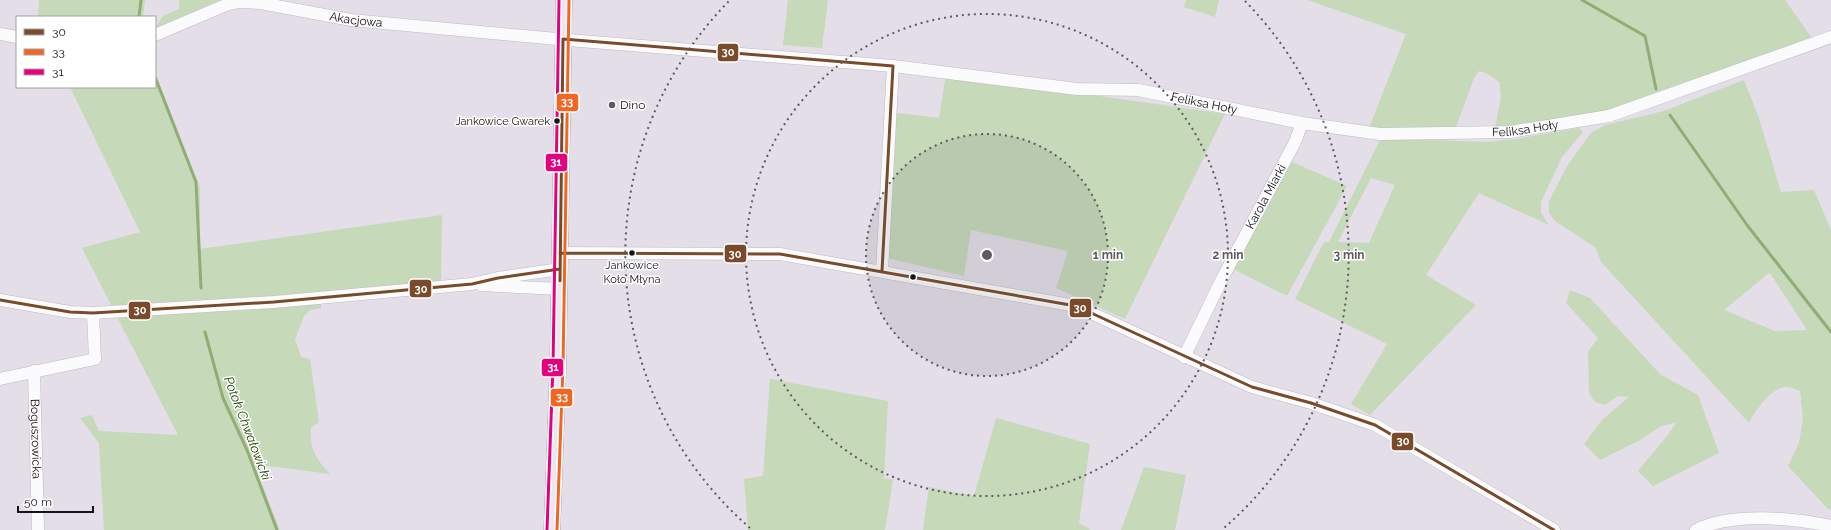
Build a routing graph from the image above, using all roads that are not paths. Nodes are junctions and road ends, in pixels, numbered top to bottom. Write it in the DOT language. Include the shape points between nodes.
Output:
graph roads {
  1 [pos="564,0"];
  2 [pos="0,34"];
  3 [pos="156,34"];
  4 [pos="16,37"];
  5 [pos="1831,37"];
  6 [pos="563,39"];
  7 [pos="893,66"];
  8 [pos="1302,123"];
  9 [pos="560,253"];
  10 [pos="560,269"];
  11 [pos="882,271"];
  12 [pos="472,284"];
  13 [pos="559,289"];
  14 [pos="0,300"];
  15 [pos="93,313"];
  16 [pos="1184,357"];
  17 [pos="34,371"];
  18 [pos="0,379"];
  19 [pos="1831,526"];
  20 [pos="38,530"];
  21 [pos="552,530"];
  22 [pos="1554,530"];
  23 [pos="1696,530"];
  1 -- 6 [label="main road"];
  2 -- 4 [label="street"];
  3 -- 6 [label="street, Akacjowa" via="214,9 238,2 249,2 351,20"];
  5 -- 8 [label="street, Feliksa Hoły" via="1609,116 1510,132 1380,134"];
  6 -- 7 [label="street, Feliksa Hoły"];
  6 -- 9 [label="main road"];
  7 -- 8 [label="street, Feliksa Hoły" via="1077,89 1138,90"];
  7 -- 11 [label="street"];
  8 -- 16 [label="street, Karola Miarki" via="1295,142"];
  9 -- 10 [label="main road"];
  9 -- 11 [label="street" via="780,254"];
  10 -- 12 [label="street"];
  10 -- 13 [label="main road"];
  11 -- 16 [label="street" via="1076,306"];
  12 -- 13 [label="street"];
  12 -- 15 [label="street" via="267,302"];
  13 -- 21 [label="main road"];
  14 -- 15 [label="street" via="70,312"];
  15 -- 17 [label="street" via="95,359"];
  16 -- 22 [label="street" via="1252,387 1311,403 1375,425"];
  17 -- 18 [label="street"];
  17 -- 20 [label="street, Boguszowicka"];
  19 -- 23 [label="street" via="1788,519 1724,520"];
}
